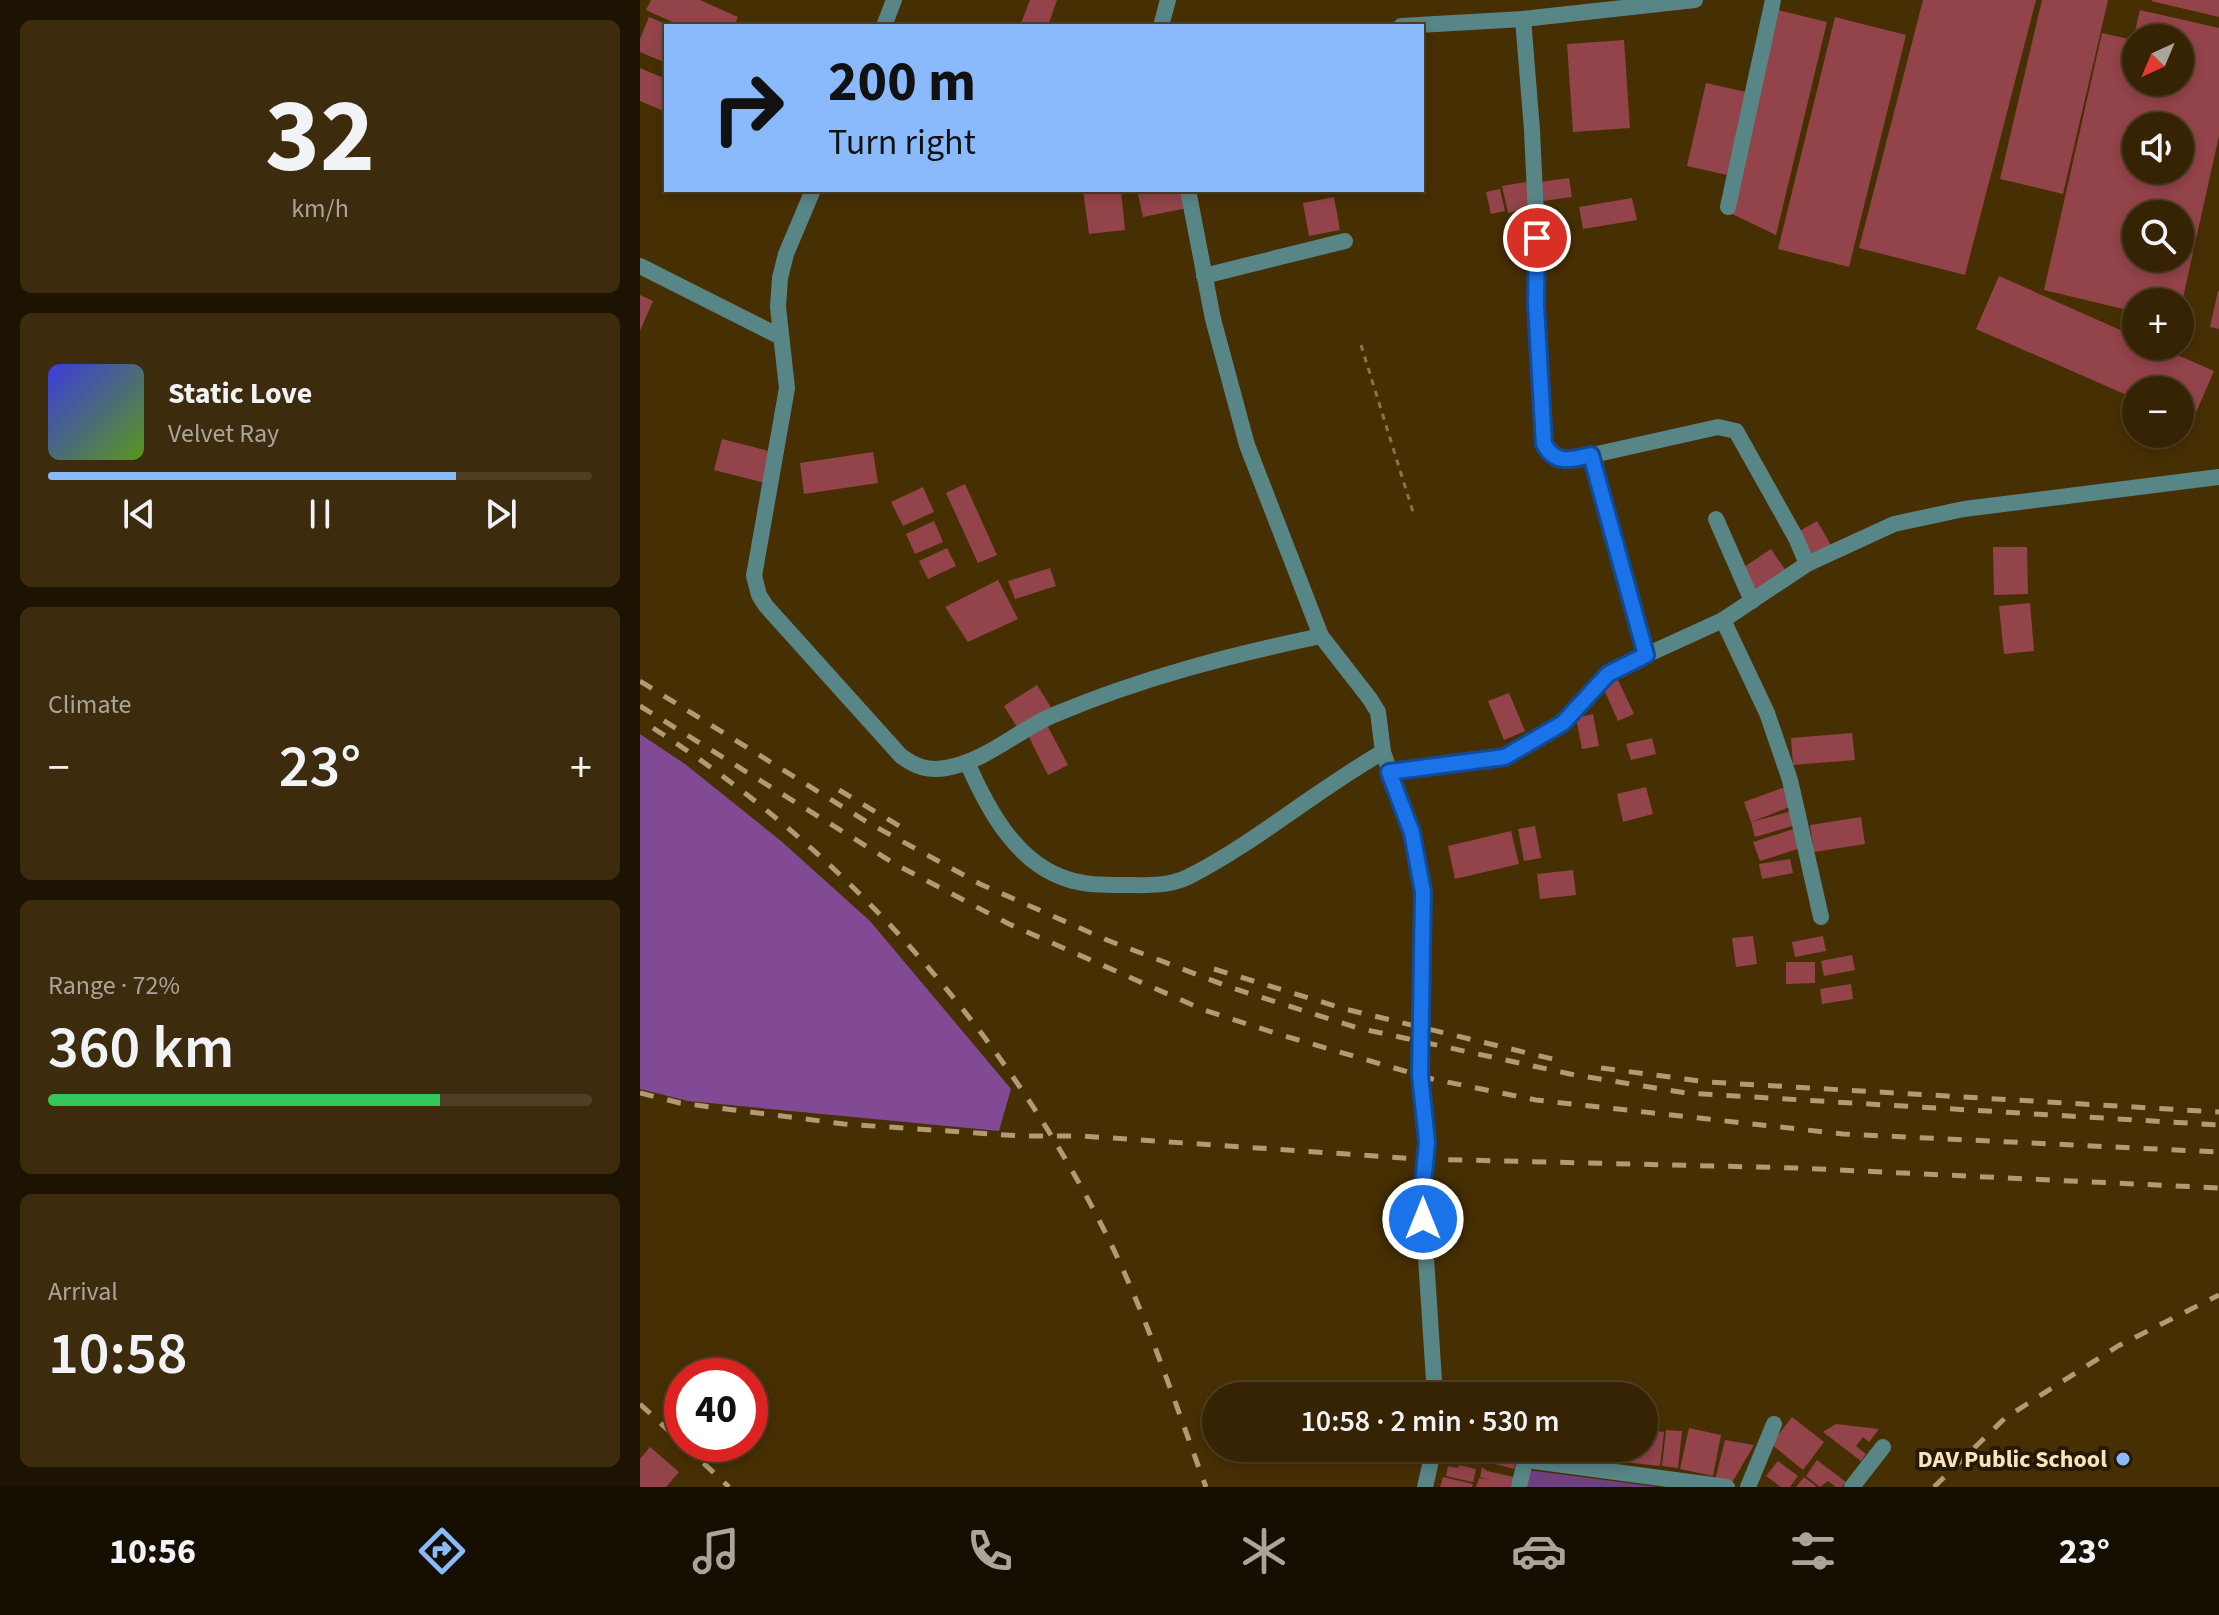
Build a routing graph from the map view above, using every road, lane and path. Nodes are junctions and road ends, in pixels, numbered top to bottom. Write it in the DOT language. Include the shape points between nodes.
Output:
graph roads {
  1 [pos="894,0"];
  2 [pos="1168,0"];
  3 [pos="1695,0"];
  4 [pos="1773,0"];
  5 [pos="1523,19"];
  6 [pos="885,24"];
  7 [pos="1162,24"];
  8 [pos="1424,25"];
  9 [pos="812,192"];
  10 [pos="1188,192"];
  11 [pos="1728,207"];
  12 [pos="1345,241"];
  13 [pos="640,266"];
  14 [pos="1204,276"];
  15 [pos="781,337"];
  16 [pos="1361,345"];
  17 [pos="1591,455"];
  18 [pos="2219,477"];
  19 [pos="1413,512"];
  20 [pos="1716,519"];
  21 [pos="1807,564"];
  22 [pos="1752,601"];
  23 [pos="1723,620"];
  24 [pos="1321,636"];
  25 [pos="1646,655"];
  26 [pos="1383,752"];
  27 [pos="967,762"];
  28 [pos="1389,772"];
  29 [pos="1821,917"];
  30 [pos="1434,1382"];
  31 [pos="1774,1424"];
  32 [pos="1883,1447"];
  33 [pos="1431,1462"];
  34 [pos="1525,1462"];
  35 [pos="1575,1462"];
  36 [pos="1425,1487"];
  37 [pos="1519,1487"];
  38 [pos="1727,1487"];
  39 [pos="1748,1487"];
  40 [pos="1852,1487"];
  1 -- 6 [label="street"];
  2 -- 7 [label="street"];
  3 -- 5 [label="street"];
  4 -- 11 [label="street"];
  5 -- 8 [label="street"];
  5 -- 17 [label="street" via="1544,444 1557,459"];
  9 -- 15 [label="street" via="780,278"];
  10 -- 14 [label="street"];
  12 -- 14 [label="street"];
  13 -- 15 [label="street"];
  14 -- 24 [label="street" via="1247,445"];
  15 -- 27 [label="street" via="787,388 756,559 759,595 901,756 929,770"];
  16 -- 19 [label="path"];
  17 -- 21 [label="street" via="1718,427 1736,431"];
  17 -- 25 [label="street"];
  18 -- 21 [label="street" via="1928,516 1871,532"];
  20 -- 22 [label="street"];
  21 -- 22 [label="street"];
  22 -- 23 [label="street"];
  23 -- 25 [label="street"];
  23 -- 29 [label="street" via="1767,713 1790,780"];
  24 -- 26 [label="street" via="1378,712"];
  24 -- 27 [label="street" via="1231,655 1120,688 1052,716"];
  25 -- 28 [label="street" via="1608,674 1563,723 1505,757"];
  26 -- 27 [label="street" via="1241,847 1186,878 1152,885 1092,884 1043,868 996,819"];
  26 -- 28 [label="street"];
  28 -- 30 [label="street" via="1412,833 1423,892 1420,1075 1427,1142 1422,1196"];
  31 -- 39 [label="street"];
  32 -- 40 [label="street"];
  33 -- 36 [label="street"];
  34 -- 37 [label="street"];
  35 -- 38 [label="street"];
}
